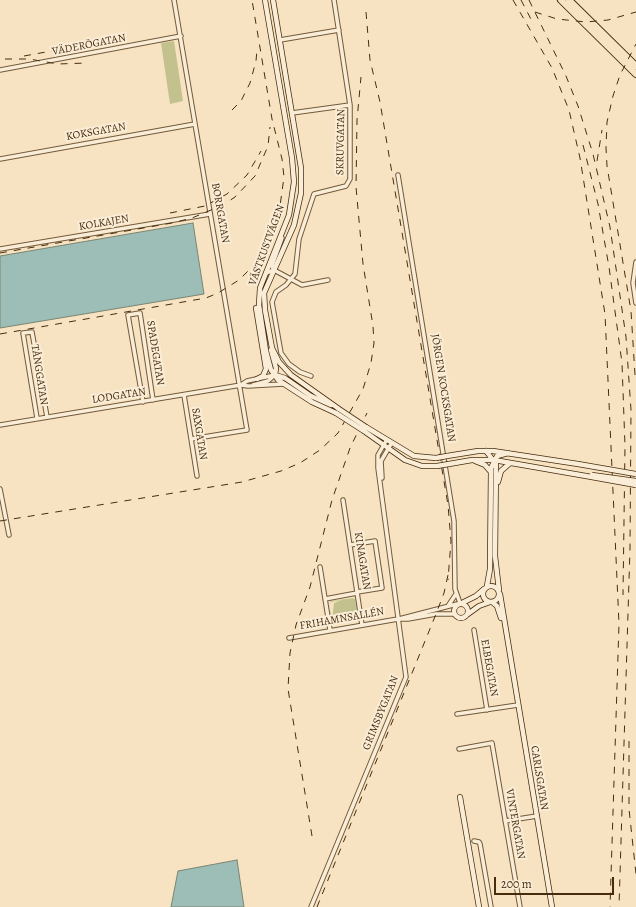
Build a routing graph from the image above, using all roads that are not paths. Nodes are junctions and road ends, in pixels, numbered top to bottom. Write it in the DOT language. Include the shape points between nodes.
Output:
graph roads {
  1 [pos="174,0"];
  2 [pos="265,0"];
  3 [pos="273,0"];
  4 [pos="334,0"];
  5 [pos="561,0"];
  6 [pos="569,0"];
  7 [pos="339,30"];
  8 [pos="181,36"];
  9 [pos="280,40"];
  10 [pos="636,66"];
  11 [pos="0,70"];
  12 [pos="636,74"];
  13 [pos="350,105"];
  14 [pos="292,113"];
  15 [pos="196,124"];
  16 [pos="0,158"];
  17 [pos="398,175"];
  18 [pos="210,214"];
  19 [pos="283,232"];
  20 [pos="0,249"];
  21 [pos="636,262"];
  22 [pos="274,270"];
  23 [pos="264,274"];
  24 [pos="291,280"];
  25 [pos="328,280"];
  26 [pos="260,288"];
  27 [pos="636,303"];
  28 [pos="268,330"];
  29 [pos="275,375"];
  30 [pos="312,376"];
  31 [pos="257,379"];
  32 [pos="284,384"];
  33 [pos="241,385"];
  34 [pos="248,386"];
  35 [pos="184,394"];
  36 [pos="154,400"];
  37 [pos="143,402"];
  38 [pos="337,410"];
  39 [pos="47,417"];
  40 [pos="37,418"];
  41 [pos="0,425"];
  42 [pos="365,429"];
  43 [pos="191,439"];
  44 [pos="386,441"];
  45 [pos="392,444"];
  46 [pos="383,445"];
  47 [pos="388,449"];
  48 [pos="486,451"];
  49 [pos="508,453"];
  50 [pos="472,460"];
  51 [pos="494,460"];
  52 [pos="509,463"];
  53 [pos="491,472"];
  54 [pos="636,474"];
  55 [pos="197,476"];
  56 [pos="586,476"];
  57 [pos="636,481"];
  58 [pos="636,485"];
  59 [pos="0,489"];
  60 [pos="496,489"];
  61 [pos="382,491"];
  62 [pos="343,500"];
  63 [pos="8,535"];
  64 [pos="350,545"];
  65 [pos="320,567"];
  66 [pos="485,588"];
  67 [pos="499,592"];
  68 [pos="357,593"];
  69 [pos="456,594"];
  70 [pos="325,599"];
  71 [pos="491,602"];
  72 [pos="460,604"];
  73 [pos="448,606"];
  74 [pos="454,614"];
  75 [pos="467,615"];
  76 [pos="398,619"];
  77 [pos="362,625"];
  78 [pos="330,630"];
  79 [pos="474,630"];
  80 [pos="289,638"];
  81 [pos="509,653"];
  82 [pos="518,705"];
  83 [pos="487,710"];
  84 [pos="457,714"];
  85 [pos="459,749"];
  86 [pos="460,797"];
  87 [pos="537,816"];
  88 [pos="505,821"];
  89 [pos="474,841"];
  90 [pos="311,907"];
  91 [pos="479,907"];
  92 [pos="491,907"];
  93 [pos="520,907"];
  94 [pos="552,907"];
  1 -- 8 [label="street, BORRGATAN"];
  2 -- 19 [label="main road, VÄSTKUSTVÄGEN" via="294,171 293,198"];
  3 -- 9 [label="main road, VÄSTKUSTVÄGEN"];
  4 -- 7 [label="street, SKRUVGATAN"];
  5 -- 12 [label="highway"];
  6 -- 10 [label="highway"];
  7 -- 9 [label="street"];
  7 -- 13 [label="street, SKRUVGATAN"];
  8 -- 11 [label="street, VÄDERÖGATAN"];
  8 -- 15 [label="street, BORRGATAN"];
  9 -- 14 [label="main road, VÄSTKUSTVÄGEN"];
  13 -- 14 [label="street"];
  13 -- 24 [label="street, SKRUVGATAN" via="349,181 346,186 314,194 300,235 295,274"];
  14 -- 22 [label="main road, VÄSTKUSTVÄGEN" via="301,168 301,193 294,225"];
  15 -- 16 [label="street, KOKSGATAN"];
  15 -- 18 [label="street, BORRGATAN"];
  17 -- 69 [label="street, JÖRGEN KOCKSGATAN" via="454,521"];
  18 -- 20 [label="street, KOLKAJEN"];
  18 -- 33 [label="street, BORRGATAN"];
  19 -- 22 [label="street" via="272,267"];
  19 -- 23 [label="main road, VÄSTKUSTVÄGEN"];
  21 -- 27 [label="street" via="633,283"];
  22 -- 23 [label="street"];
  22 -- 24 [label="street"];
  22 -- 28 [label="main road, VÄSTKUSTVÄGEN" via="264,298"];
  23 -- 26 [label="main road, VÄSTKUSTVÄGEN"];
  24 -- 25 [label="street" via="302,285"];
  24 -- 30 [label="street" via="276,292 272,302 280,349 289,364 300,372"];
  26 -- 29 [label="main road, VÄSTKUSTVÄGEN" via="259,305 265,345 270,367"];
  26 -- 31 [label="main road" via="256,300 257,315 266,369 263,376"];
  28 -- 29 [label="main road, VÄSTKUSTVÄGEN" via="276,368"];
  28 -- 38 [label="main road, VÄSTKUSTVÄGEN" via="272,348 283,367"];
  29 -- 31 [label="street, LODGATAN"];
  29 -- 32 [label="main road, VÄSTKUSTVÄGEN"];
  29 -- 34 [label="street, LODGATAN" via="268,381"];
  29 -- 38 [label="main road" via="285,378"];
  31 -- 33 [label="street, LODGATAN" via="247,380"];
  32 -- 34 [label="street, LODGATAN"];
  32 -- 38 [label="main road, VÄSTKUSTVÄGEN" via="312,402"];
  33 -- 34 [label="street, LODGATAN"];
  33 -- 35 [label="street, LODGATAN"];
  33 -- 43 [label="street, BORRGATAN" via="247,430"];
  35 -- 36 [label="street, LODGATAN"];
  35 -- 43 [label="street, SAXGATAN"];
  36 -- 37 [label="street, LODGATAN"];
  36 -- 37 [label="street, SPADEGATAN" via="140,313 128,315"];
  37 -- 39 [label="street, LODGATAN"];
  38 -- 42 [label="main road, VÄSTKUSTVÄGEN, bridge"];
  39 -- 40 [label="street, LODGATAN"];
  39 -- 40 [label="street, TÅNGGATAN" via="32,332 28,332 23,333"];
  40 -- 41 [label="street, LODGATAN"];
  42 -- 44 [label="main road, VÄSTKUSTVÄGEN"];
  42 -- 46 [label="main road, VÄSTKUSTVÄGEN"];
  43 -- 55 [label="street, SAXGATAN"];
  44 -- 45 [label="main road, VÄSTKUSTVÄGEN"];
  44 -- 46 [label="street, GRIMSBYGATAN"];
  45 -- 47 [label="street, GRIMSBYGATAN"];
  45 -- 48 [label="main road, VÄSTKUSTVÄGEN, bridge" via="414,456 436,458"];
  46 -- 47 [label="main road, VÄSTKUSTVÄGEN"];
  46 -- 61 [label="street, GRIMSBYGATAN" via="378,455"];
  47 -- 50 [label="main road, VÄSTKUSTVÄGEN, bridge" via="411,463 422,466"];
  47 -- 61 [label="street, GRIMSBYGATAN" via="381,461"];
  48 -- 49 [label="main road, VÄSTKUSTVÄGEN"];
  48 -- 51 [label="main road"];
  49 -- 51 [label="main road" via="498,455"];
  49 -- 54 [label="main road, VÄSTKUSTVÄGEN, bridge"];
  50 -- 51 [label="main road, VÄSTKUSTVÄGEN"];
  50 -- 53 [label="main road" via="485,465"];
  51 -- 52 [label="main road, VÄSTKUSTVÄGEN"];
  51 -- 53 [label="main road"];
  51 -- 60 [label="main road, CARLSGATAN"];
  52 -- 56 [label="main road, VÄSTKUSTVÄGEN"];
  52 -- 60 [label="main road" via="500,474"];
  53 -- 66 [label="main road" via="490,569"];
  56 -- 57 [label="main road, bridge"];
  56 -- 58 [label="main road, bridge"];
  59 -- 63 [label="street"];
  60 -- 67 [label="main road, CARLSGATAN" via="495,556"];
  61 -- 76 [label="street, GRIMSBYGATAN"];
  62 -- 64 [label="street, KINAGATAN"];
  64 -- 68 [label="street, KINAGATAN"];
  64 -- 68 [label="street" via="375,541 382,588"];
  65 -- 70 [label="street"];
  66 -- 67 [label="main road" via="494,586"];
  66 -- 71 [label="main road" via="484,597"];
  66 -- 72 [label="main road, FRIHAMNSALLÉN"];
  67 -- 71 [label="main road" via="497,600"];
  67 -- 81 [label="main road, CARLSGATAN"];
  68 -- 70 [label="street"];
  68 -- 77 [label="street, KINAGATAN"];
  69 -- 72 [label="street, JÖRGEN KOCKSGATAN"];
  69 -- 73 [label="street"];
  70 -- 78 [label="street"];
  71 -- 75 [label="main road" via="479,606"];
  71 -- 81 [label="main road, CARLSGATAN" via="499,610"];
  72 -- 73 [label="street, FRIHAMNSALLÉN"];
  72 -- 74 [label="main road" via="454,608"];
  72 -- 75 [label="main road" via="468,607"];
  73 -- 76 [label="street, FRIHAMNSALLÉN"];
  74 -- 75 [label="main road" via="460,618"];
  74 -- 76 [label="street, FRIHAMNSALLÉN"];
  76 -- 77 [label="street, FRIHAMNSALLÉN"];
  76 -- 90 [label="street, GRIMSBYGATAN" via="406,677"];
  77 -- 78 [label="street, FRIHAMNSALLÉN"];
  78 -- 80 [label="street, FRIHAMNSALLÉN"];
  79 -- 83 [label="street, ELBEGATAN"];
  81 -- 82 [label="main road, CARLSGATAN"];
  82 -- 83 [label="street"];
  82 -- 87 [label="main road, CARLSGATAN"];
  83 -- 84 [label="street"];
  85 -- 88 [label="street, VINTERGATAN" via="492,743"];
  86 -- 91 [label="main road"];
  87 -- 88 [label="street"];
  87 -- 94 [label="main road, CARLSGATAN"];
  88 -- 93 [label="street, VINTERGATAN"];
  89 -- 92 [label="street" via="480,844"];
}
